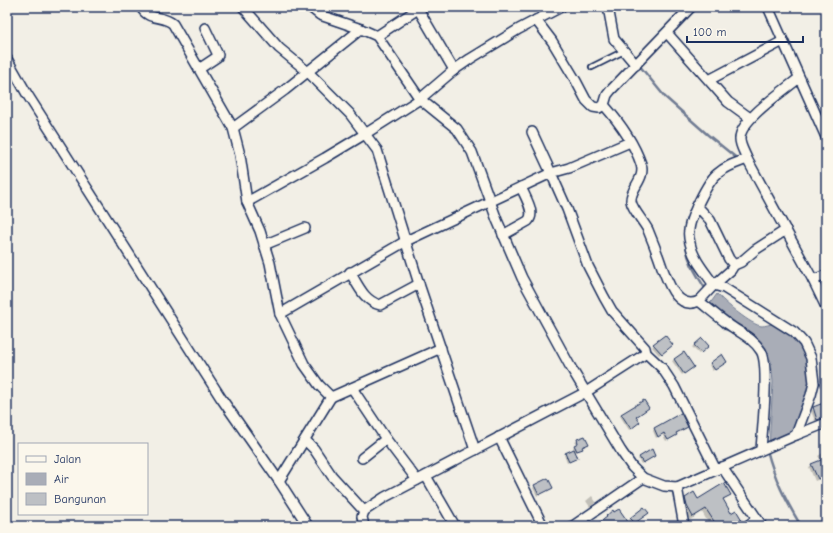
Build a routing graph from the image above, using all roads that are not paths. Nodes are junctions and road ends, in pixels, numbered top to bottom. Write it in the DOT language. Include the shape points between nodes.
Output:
graph roads {
  1 [pos="141,7"];
  2 [pos="243,7"];
  3 [pos="310,7"];
  4 [pos="560,7"];
  5 [pos="608,7"];
  6 [pos="691,7"];
  7 [pos="768,7"];
  8 [pos="419,8"];
  9 [pos="536,20"];
  10 [pos="205,28"];
  11 [pos="361,29"];
  12 [pos="667,33"];
  13 [pos="377,36"];
  14 [pos="783,41"];
  15 [pos="624,51"];
  16 [pos="7,59"];
  17 [pos="637,63"];
  18 [pos="592,67"];
  19 [pos="199,69"];
  20 [pos="454,70"];
  21 [pos="308,72"];
  22 [pos="799,78"];
  23 [pos="709,80"];
  24 [pos="420,99"];
  25 [pos="604,105"];
  26 [pos="750,118"];
  27 [pos="233,128"];
  28 [pos="532,132"];
  29 [pos="365,134"];
  30 [pos="826,137"];
  31 [pos="630,142"];
  32 [pos="747,159"];
  33 [pos="551,173"];
  34 [pos="521,187"];
  35 [pos="247,202"];
  36 [pos="490,202"];
  37 [pos="697,206"];
  38 [pos="305,228"];
  39 [pos="786,230"];
  40 [pos="503,235"];
  41 [pos="406,240"];
  42 [pos="264,245"];
  43 [pos="734,265"];
  44 [pos="350,272"];
  45 [pos="826,275"];
  46 [pos="813,280"];
  47 [pos="419,284"];
  48 [pos="714,285"];
  49 [pos="699,302"];
  50 [pos="826,307"];
  51 [pos="280,314"];
  52 [pos="441,348"];
  53 [pos="646,353"];
  54 [pos="352,388"];
  55 [pos="586,392"];
  56 [pos="331,398"];
  57 [pos="826,423"];
  58 [pos="796,435"];
  59 [pos="499,438"];
  60 [pos="386,439"];
  61 [pos="305,440"];
  62 [pos="475,450"];
  63 [pos="761,450"];
  64 [pos="362,458"];
  65 [pos="719,469"];
  66 [pos="421,478"];
  67 [pos="643,478"];
  68 [pos="280,482"];
  69 [pos="677,487"];
  70 [pos="364,511"];
  71 [pos="760,522"];
  72 [pos="308,526"];
  73 [pos="364,526"];
  74 [pos="455,526"];
  75 [pos="543,526"];
  76 [pos="573,526"];
  77 [pos="684,526"];
  78 [pos="747,526"];
  1 -- 19 [label="street" via="148,15 166,19 173,24"];
  2 -- 21 [label="street" via="279,48"];
  3 -- 11 [label="street" via="320,15"];
  4 -- 9 [label="street"];
  5 -- 15 [label="street" via="614,40"];
  6 -- 12 [label="street"];
  7 -- 14 [label="street"];
  8 -- 13 [label="street"];
  8 -- 20 [label="street"];
  9 -- 20 [label="street"];
  9 -- 25 [label="street" via="552,40 586,100 593,107 599,108"];
  10 -- 19 [label="street" via="218,55"];
  11 -- 13 [label="street"];
  11 -- 21 [label="street"];
  12 -- 17 [label="street"];
  12 -- 23 [label="street"];
  13 -- 24 [label="street"];
  14 -- 22 [label="street"];
  14 -- 23 [label="street"];
  15 -- 17 [label="street"];
  15 -- 18 [label="lane"];
  16 -- 68 [label="street" via="221,398"];
  17 -- 25 [label="street" via="607,95"];
  19 -- 27 [label="street"];
  20 -- 24 [label="street"];
  21 -- 27 [label="street"];
  21 -- 29 [label="street" via="350,114"];
  22 -- 26 [label="street"];
  22 -- 30 [label="street"];
  23 -- 26 [label="street" via="728,102"];
  24 -- 29 [label="street"];
  24 -- 36 [label="street" via="457,129 464,138 472,152"];
  25 -- 31 [label="street"];
  26 -- 32 [label="street" via="742,129 740,138"];
  27 -- 35 [label="street"];
  28 -- 33 [label="street"];
  29 -- 35 [label="street"];
  29 -- 41 [label="street" via="377,150"];
  31 -- 33 [label="street"];
  31 -- 49 [label="street" via="642,173 631,197 631,203 647,228 672,290 684,302"];
  32 -- 37 [label="street" via="728,166 715,175"];
  32 -- 39 [label="street"];
  33 -- 34 [label="street"];
  33 -- 53 [label="street" via="588,266 604,297 612,311 645,348"];
  34 -- 36 [label="street"];
  34 -- 40 [label="street" via="532,213 531,218"];
  35 -- 42 [label="street"];
  36 -- 40 [label="street"];
  36 -- 41 [label="street"];
  37 -- 43 [label="street" via="710,220"];
  37 -- 48 [label="street" via="688,230 690,243 695,258"];
  38 -- 42 [label="street"];
  39 -- 43 [label="street"];
  39 -- 46 [label="street"];
  40 -- 55 [label="street" via="522,278"];
  41 -- 44 [label="street"];
  41 -- 47 [label="street"];
  42 -- 51 [label="street"];
  43 -- 48 [label="street"];
  44 -- 47 [label="street" via="369,300 380,305"];
  44 -- 51 [label="street"];
  45 -- 46 [label="street"];
  46 -- 50 [label="street"];
  47 -- 52 [label="street"];
  48 -- 49 [label="street"];
  48 -- 58 [label="street" via="724,288 794,332 804,344 811,358 814,383"];
  49 -- 63 [label="street" via="752,339 764,358"];
  51 -- 56 [label="street" via="304,364"];
  52 -- 54 [label="street"];
  52 -- 62 [label="street"];
  53 -- 55 [label="street"];
  53 -- 65 [label="street" via="662,368 674,386"];
  54 -- 56 [label="street"];
  54 -- 60 [label="street"];
  55 -- 59 [label="street"];
  55 -- 67 [label="street" via="621,451"];
  56 -- 61 [label="street"];
  57 -- 58 [label="street"];
  58 -- 63 [label="street"];
  59 -- 62 [label="street"];
  59 -- 75 [label="street"];
  60 -- 64 [label="street"];
  60 -- 66 [label="street"];
  61 -- 68 [label="street"];
  61 -- 70 [label="street" via="332,476"];
  62 -- 66 [label="street"];
  63 -- 65 [label="street"];
  65 -- 69 [label="street"];
  65 -- 71 [label="street"];
  66 -- 70 [label="street"];
  66 -- 74 [label="street"];
  67 -- 69 [label="street" via="664,486"];
  67 -- 76 [label="street"];
  68 -- 72 [label="street"];
  69 -- 77 [label="street"];
  70 -- 73 [label="street"];
  71 -- 78 [label="street"];
}
